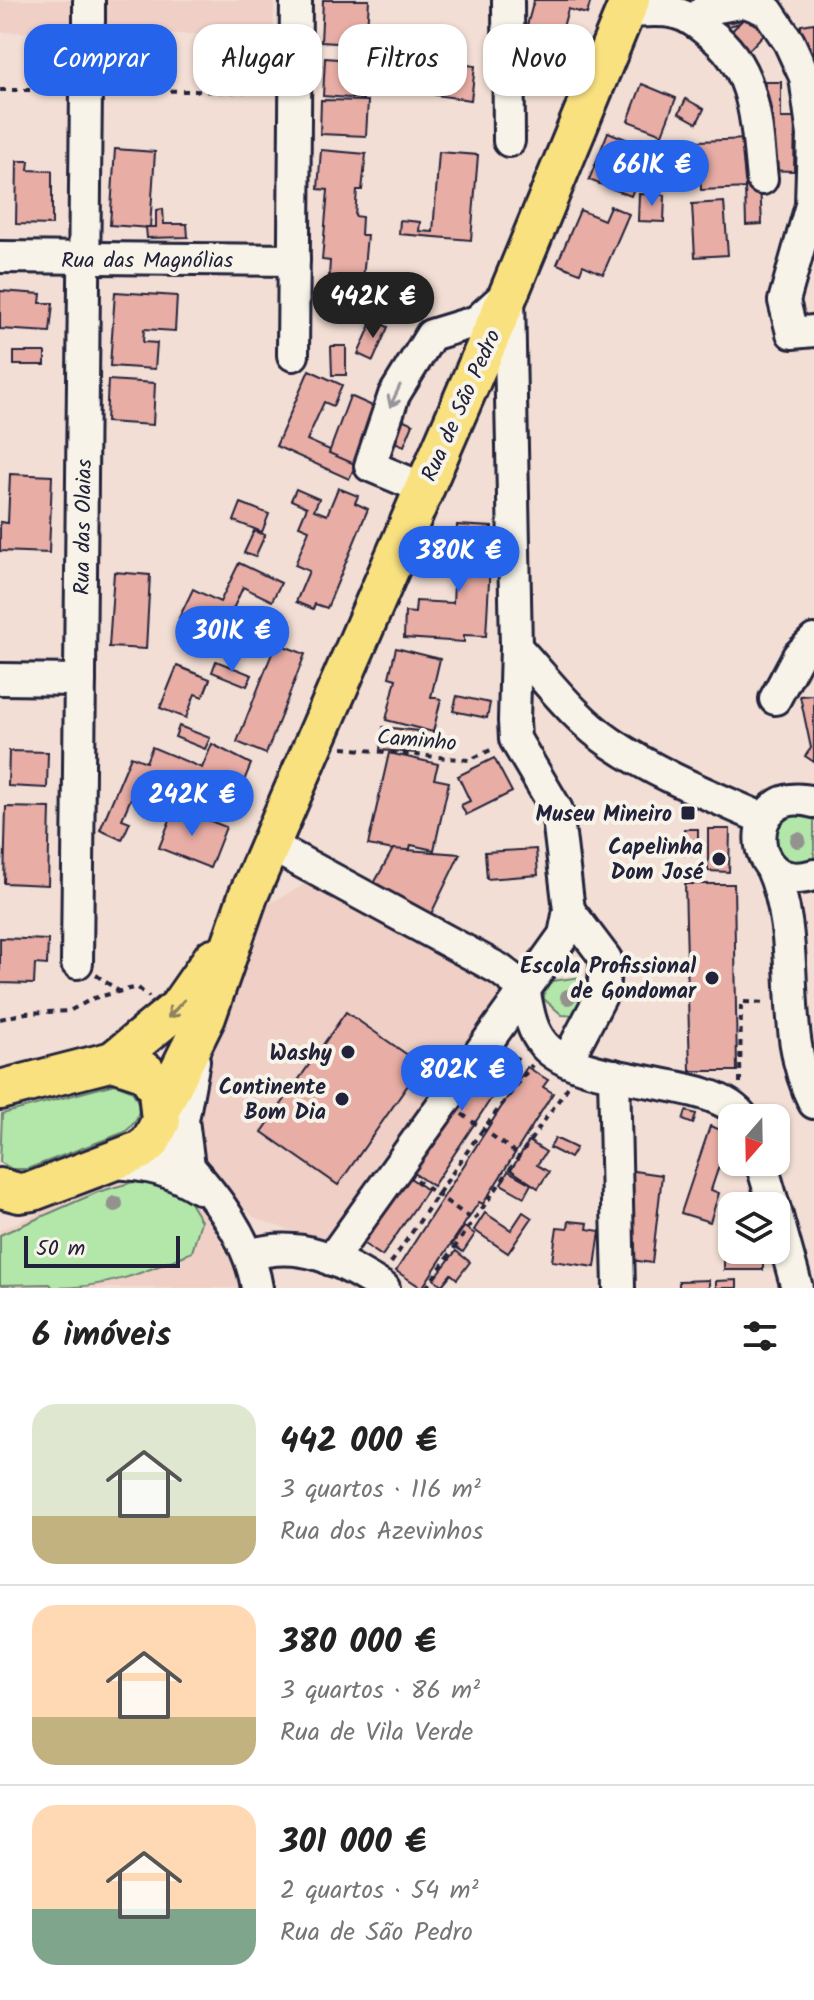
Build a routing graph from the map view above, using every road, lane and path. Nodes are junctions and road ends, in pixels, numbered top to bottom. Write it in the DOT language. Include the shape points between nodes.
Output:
graph roads {
  1 [pos="296,0"];
  2 [pos="508,0"];
  3 [pos="628,6"];
  4 [pos="692,20"];
  5 [pos="89,22"];
  6 [pos="296,24"];
  7 [pos="0,90"];
  8 [pos="98,96"];
  9 [pos="295,96"];
  10 [pos="509,141"];
  11 [pos="762,179"];
  12 [pos="0,257"];
  13 [pos="84,258"];
  14 [pos="294,260"];
  15 [pos="509,293"];
  16 [pos="814,331"];
  17 [pos="293,355"];
  18 [pos="423,488"];
  19 [pos="814,640"];
  20 [pos="516,647"];
  21 [pos="0,679"];
  22 [pos="80,680"];
  23 [pos="775,699"];
  24 [pos="515,739"];
  25 [pos="312,745"];
  26 [pos="814,802"];
  27 [pos="764,819"];
  28 [pos="270,845"];
  29 [pos="771,867"];
  30 [pos="814,876"];
  31 [pos="569,910"];
  32 [pos="790,937"];
  33 [pos="77,963"];
  34 [pos="524,988"];
  35 [pos="770,1004"];
  36 [pos="188,1016"];
  37 [pos="0,1019"];
  38 [pos="557,1054"];
  39 [pos="113,1061"];
  40 [pos="614,1075"];
  41 [pos="2,1087"];
  42 [pos="814,1103"];
  43 [pos="731,1104"];
  44 [pos="740,1104"];
  45 [pos="460,1113"];
  46 [pos="160,1119"];
  47 [pos="483,1129"];
  48 [pos="519,1155"];
  49 [pos="107,1163"];
  50 [pos="189,1166"];
  51 [pos="414,1178"];
  52 [pos="16,1190"];
  53 [pos="210,1195"];
  54 [pos="437,1195"];
  55 [pos="0,1211"];
  56 [pos="473,1220"];
  57 [pos="249,1255"];
  58 [pos="331,1260"];
  59 [pos="790,1263"];
  60 [pos="381,1286"];
  61 [pos="257,1288"];
  62 [pos="426,1288"];
  63 [pos="619,1288"];
  64 [pos="797,1288"];
  1 -- 6 [label="street"];
  2 -- 10 [label="street"];
  3 -- 4 [label="street"];
  3 -- 15 [label="main road, Rua de São Pedro"];
  4 -- 11 [label="street" via="717,38 742,68 753,95"];
  4 -- 16 [label="street" via="707,9 746,2 768,11 805,77 813,135 811,205 784,301 792,333"];
  5 -- 7 [label="path" via="67,90"];
  8 -- 13 [label="street, Rua das Olaias"];
  9 -- 14 [label="street"];
  12 -- 13 [label="street, Rua das Magnólias"];
  13 -- 14 [label="street, Rua das Magnólias"];
  13 -- 22 [label="street, Rua das Olaias"];
  14 -- 17 [label="street"];
  15 -- 18 [label="main road, Rua de São Pedro"];
  15 -- 18 [label="street, one-way" via="477,321 431,335 394,395 370,466"];
  15 -- 20 [label="street"];
  18 -- 25 [label="main road, Rua de São Pedro"];
  19 -- 23 [label="street" via="798,656"];
  20 -- 24 [label="street"];
  20 -- 27 [label="street" via="609,741 668,776"];
  21 -- 22 [label="street"];
  22 -- 33 [label="street, Rua das Olaias"];
  24 -- 25 [label="path, Caminho" via="469,760"];
  24 -- 31 [label="street" via="557,810"];
  25 -- 28 [label="main road, Rua de São Pedro"];
  26 -- 27 [label="street" via="787,800"];
  27 -- 29 [label="street" via="760,844"];
  28 -- 34 [label="street" via="499,969"];
  28 -- 36 [label="main road, Rua de São Pedro"];
  29 -- 30 [label="street" via="788,877"];
  29 -- 32 [label="street" via="782,892"];
  30 -- 32 [label="street" via="801,891"];
  31 -- 34 [label="street" via="564,935"];
  31 -- 38 [label="street" via="606,959 603,992"];
  32 -- 42 [label="street" via="798,1053"];
  34 -- 38 [label="street" via="533,1028"];
  34 -- 58 [label="street"];
  35 -- 44 [label="path" via="741,1002"];
  36 -- 37 [label="path" via="137,987 69,1011"];
  36 -- 39 [label="main road"];
  36 -- 46 [label="main road, Rua de São Pedro"];
  36 -- 50 [label="street" via="183,1120"];
  38 -- 40 [label="street"];
  38 -- 47 [label="path"];
  38 -- 62 [label="path" via="577,1074"];
  39 -- 41 [label="main road"];
  39 -- 46 [label="main road" via="154,1080"];
  40 -- 43 [label="street"];
  40 -- 63 [label="street"];
  45 -- 47 [label="path"];
  46 -- 49 [label="main road" via="139,1151"];
  46 -- 50 [label="street"];
  47 -- 48 [label="path"];
  47 -- 54 [label="path"];
  49 -- 52 [label="main road"];
  49 -- 53 [label="street" via="171,1171"];
  50 -- 53 [label="street"];
  51 -- 54 [label="path"];
  52 -- 55 [label="street"];
  53 -- 57 [label="street"];
  54 -- 56 [label="path"];
  54 -- 60 [label="path"];
  57 -- 58 [label="street" via="276,1247"];
  57 -- 61 [label="street"];
  58 -- 60 [label="street"];
  59 -- 64 [label="street"];
}
